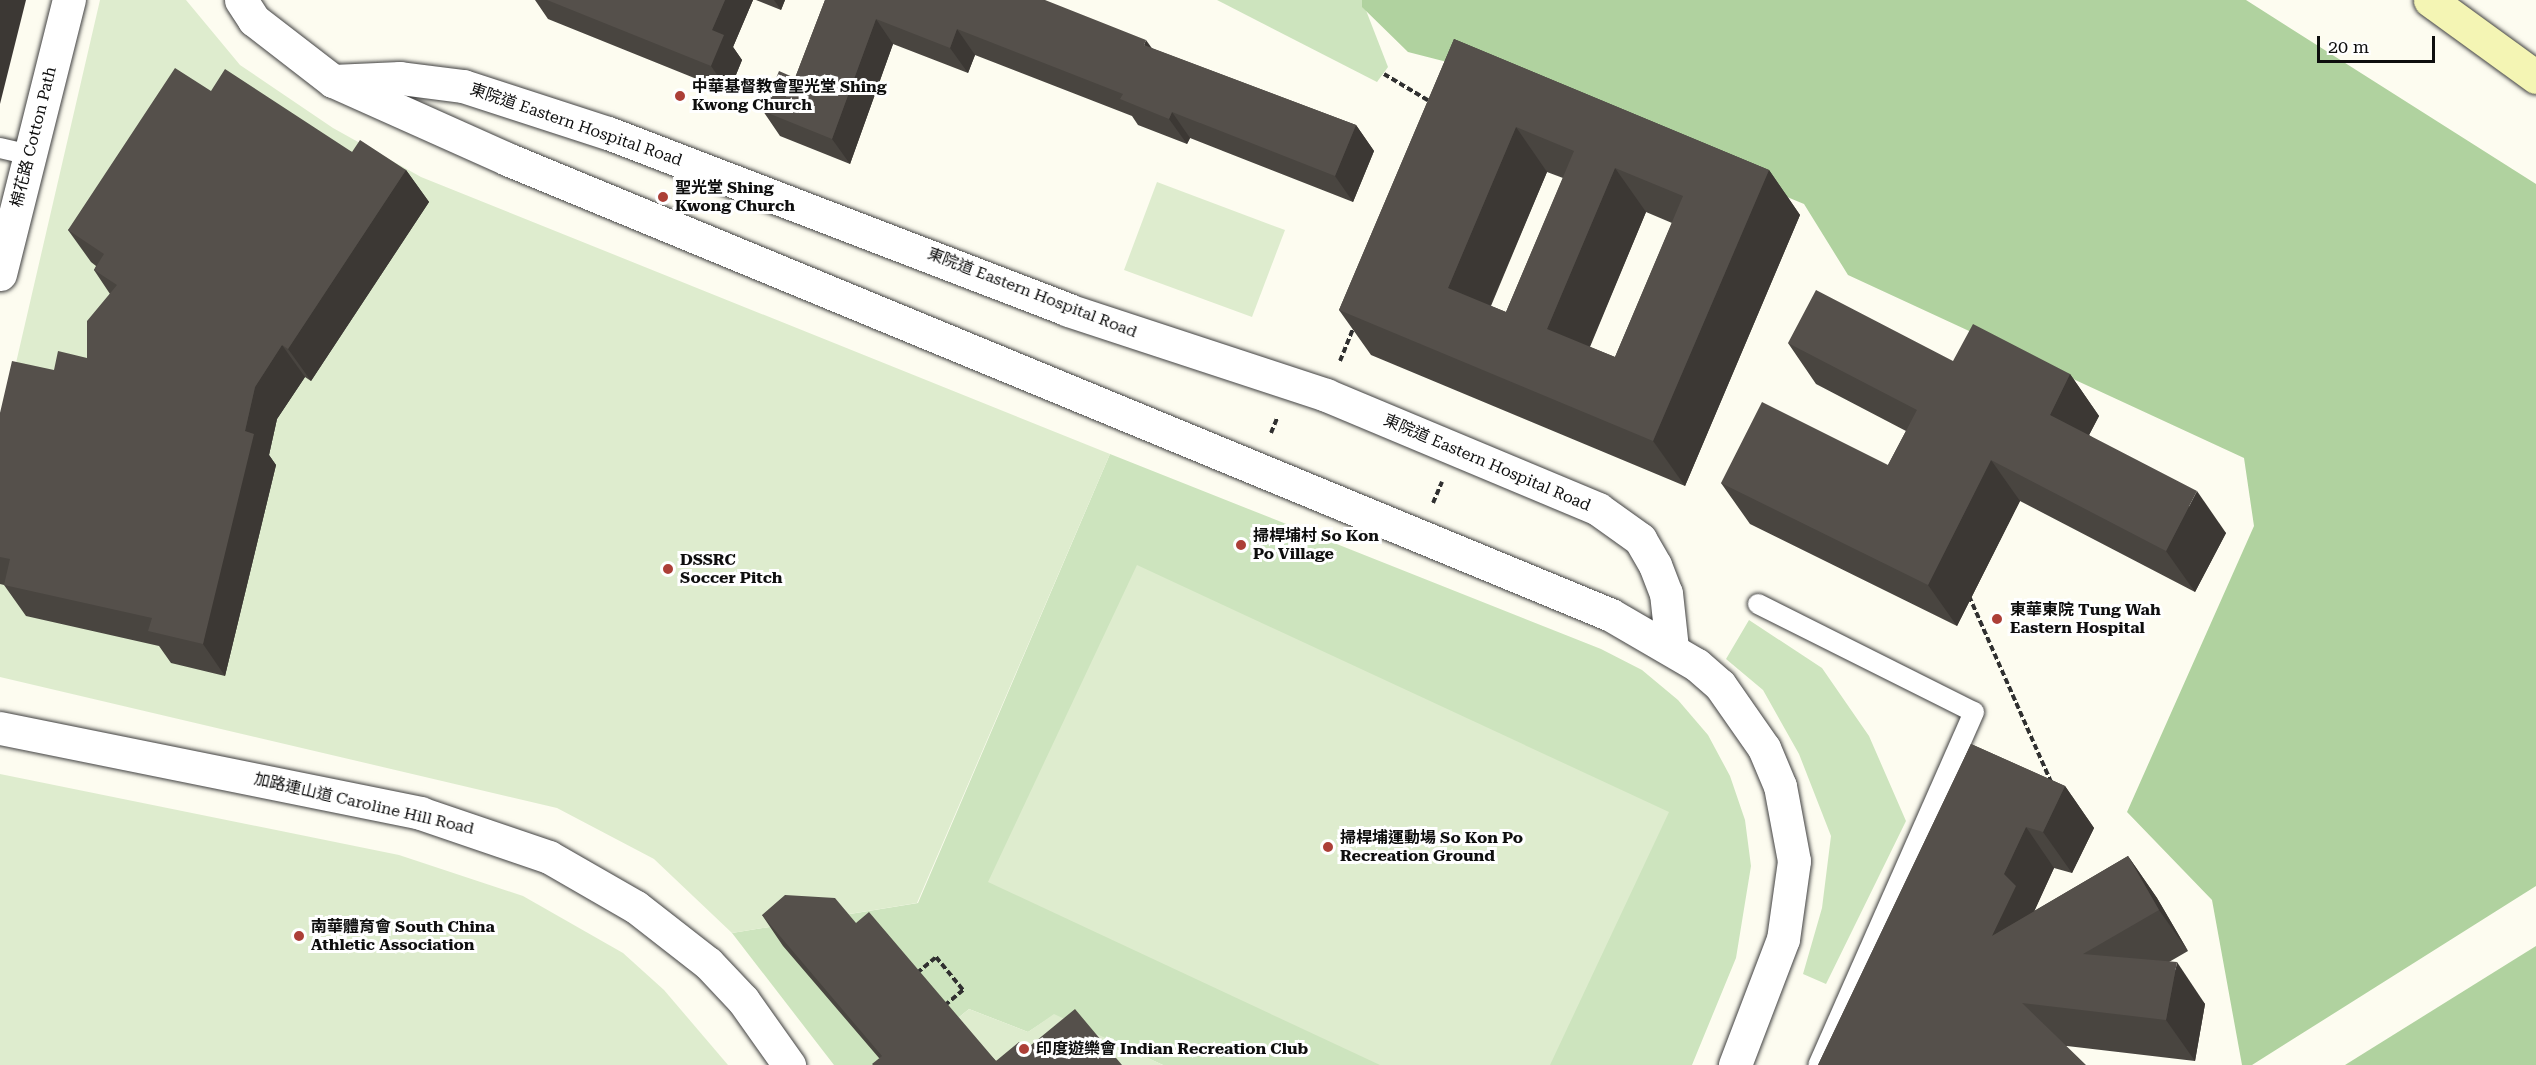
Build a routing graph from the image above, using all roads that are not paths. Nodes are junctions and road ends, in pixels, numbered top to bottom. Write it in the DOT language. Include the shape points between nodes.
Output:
graph roads {
  1 [pos="69,0"];
  2 [pos="241,0"];
  3 [pos="2430,0"];
  4 [pos="2536,77"];
  5 [pos="333,81"];
  6 [pos="15,152"];
  7 [pos="0,274"];
  8 [pos="1758,604"];
  9 [pos="1672,648"];
  10 [pos="0,728"];
  11 [pos="789,1065"];
  12 [pos="1735,1065"];
  13 [pos="1818,1065"];
  1 -- 6 [label="street, 棉花路 Cotton Path"];
  2 -- 5 [label="street" via="254,20"];
  3 -- 4 [label="main road"];
  5 -- 9 [label="street" via="507,159 1611,615"];
  5 -- 9 [label="street, 東院道 Eastern Hospital Road" via="400,78 463,86 608,133 1068,310 1326,395 1598,509 1640,539 1666,593"];
  6 -- 7 [label="street, 棉花路 Cotton Path"];
  8 -- 13 [label="lane" via="1974,712"];
  9 -- 12 [label="street" via="1720,685 1743,714 1764,748 1790,825 1792,897 1783,939"];
  10 -- 11 [label="street, 加路連山道 Caroline Hill Road" via="420,813 549,856 636,907 708,963 743,1000"];
}
